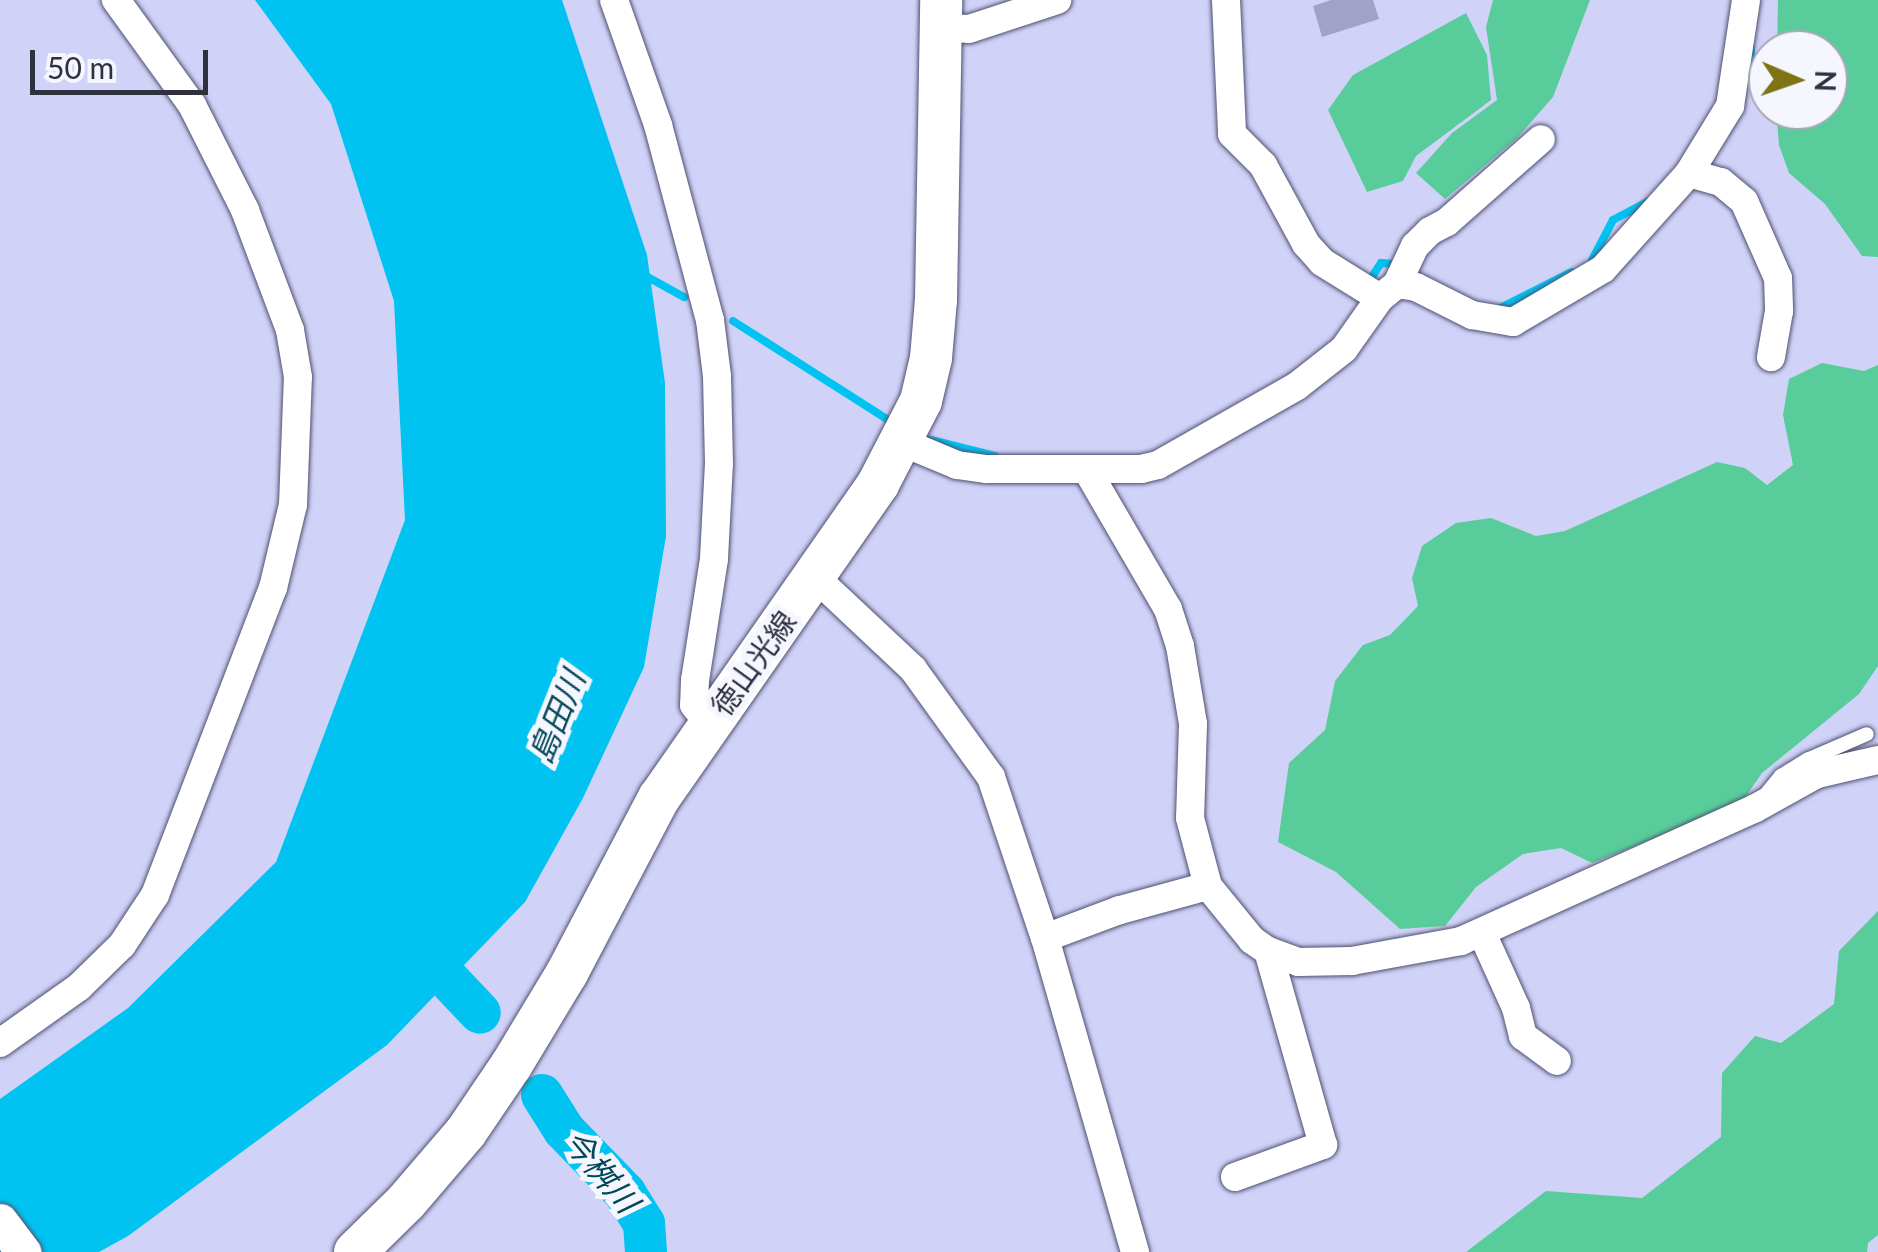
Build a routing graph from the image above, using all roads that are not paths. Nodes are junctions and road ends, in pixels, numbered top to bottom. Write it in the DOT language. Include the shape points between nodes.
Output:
graph roads {
  1 [pos="116,0"];
  2 [pos="614,0"];
  3 [pos="1056,0"];
  4 [pos="1226,0"];
  5 [pos="1746,0"];
  6 [pos="942,14"];
  7 [pos="1541,139"];
  8 [pos="1689,173"];
  9 [pos="1388,291"];
  10 [pos="1771,357"];
  11 [pos="902,442"];
  12 [pos="1086,470"];
  13 [pos="815,577"];
  14 [pos="709,724"];
  15 [pos="1872,747"];
  16 [pos="1208,886"];
  17 [pos="1482,933"];
  18 [pos="1044,938"];
  19 [pos="1268,951"];
  20 [pos="0,1043"];
  21 [pos="1557,1062"];
  22 [pos="1235,1177"];
  23 [pos="0,1221"];
  24 [pos="23,1252"];
  25 [pos="354,1252"];
  26 [pos="1135,1252"];
  1 -- 20 [label="street" via="192,105 245,210 290,330 298,377 293,505 273,588 155,895 122,944 79,988"];
  2 -- 14 [label="street" via="658,125 710,320 718,482 708,613 694,680 694,705"];
  3 -- 6 [label="street" via="969,29"];
  4 -- 9 [label="street" via="1232,134 1263,164 1322,262"];
  5 -- 8 [label="street" via="1730,106"];
  6 -- 11 [label="main road, 徳山光線" via="931,358"];
  7 -- 9 [label="street" via="1430,231"];
  8 -- 9 [label="street" via="1603,269 1513,322 1472,315 1416,287"];
  8 -- 10 [label="street" via="1722,182 1744,201 1778,278"];
  9 -- 12 [label="street" via="1344,349 1297,386 1158,464"];
  11 -- 12 [label="street" via="958,465"];
  11 -- 13 [label="main road, 徳山光線"];
  12 -- 16 [label="street" via="1168,610 1180,646 1193,724 1190,818"];
  13 -- 14 [label="main road, 徳山光線"];
  13 -- 18 [label="street" via="913,668 991,777"];
  14 -- 25 [label="main road, 徳山光線" via="659,798 512,1064 454,1146"];
  15 -- 17 [label="street" via="1754,809"];
  16 -- 18 [label="street"];
  16 -- 19 [label="street"];
  17 -- 19 [label="street" via="1402,956 1352,961 1298,962"];
  17 -- 21 [label="street" via="1523,1036"];
  18 -- 26 [label="street"];
  19 -- 22 [label="street" via="1323,1146"];
  23 -- 24 [label="street"];
}
